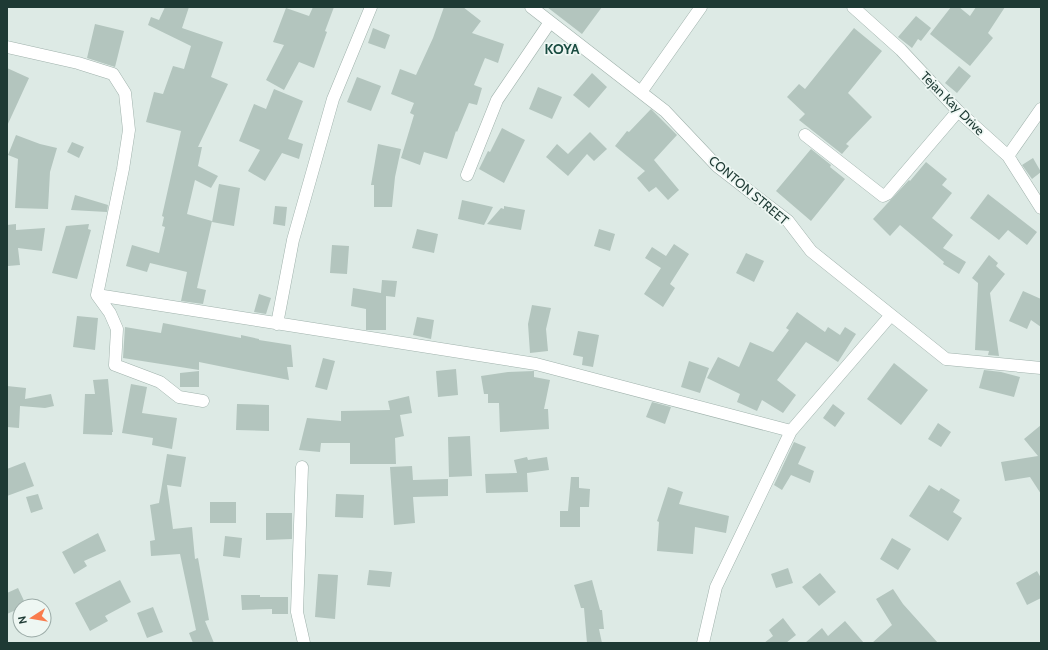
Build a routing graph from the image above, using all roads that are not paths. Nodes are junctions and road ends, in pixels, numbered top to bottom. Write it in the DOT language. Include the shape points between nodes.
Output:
graph roads {
  1 [pos="370,7"];
  2 [pos="531,7"];
  3 [pos="701,7"];
  4 [pos="853,7"];
  5 [pos="550,22"];
  6 [pos="7,47"];
  7 [pos="641,92"];
  8 [pos="1041,108"];
  9 [pos="958,112"];
  10 [pos="805,134"];
  11 [pos="1008,156"];
  12 [pos="468,175"];
  13 [pos="1041,208"];
  14 [pos="97,295"];
  15 [pos="891,315"];
  16 [pos="277,324"];
  17 [pos="1041,368"];
  18 [pos="203,401"];
  19 [pos="792,431"];
  20 [pos="302,467"];
  21 [pos="304,643"];
  22 [pos="703,643"];
  1 -- 16 [label="street" via="333,99 292,240"];
  2 -- 5 [label="street, CONTON STREET"];
  3 -- 7 [label="street"];
  4 -- 9 [label="street, Tejan Kay Drive" via="901,50"];
  5 -- 7 [label="street, CONTON STREET"];
  5 -- 12 [label="street" via="497,100"];
  6 -- 14 [label="street" via="78,63 113,74 125,93 129,130 126,154"];
  7 -- 15 [label="street, CONTON STREET" via="665,111 718,166 788,221 811,251"];
  8 -- 11 [label="street"];
  9 -- 10 [label="street" via="883,196"];
  9 -- 11 [label="street, Tejan Kay Drive"];
  11 -- 13 [label="street, Tejan Kay Drive"];
  14 -- 16 [label="street"];
  14 -- 18 [label="street" via="110,313 117,329 115,364 160,382 179,397"];
  15 -- 17 [label="street, CONTON STREET" via="946,359"];
  15 -- 19 [label="street"];
  16 -- 19 [label="street" via="536,364"];
  19 -- 22 [label="street" via="716,587"];
  20 -- 21 [label="street" via="297,612"];
}
